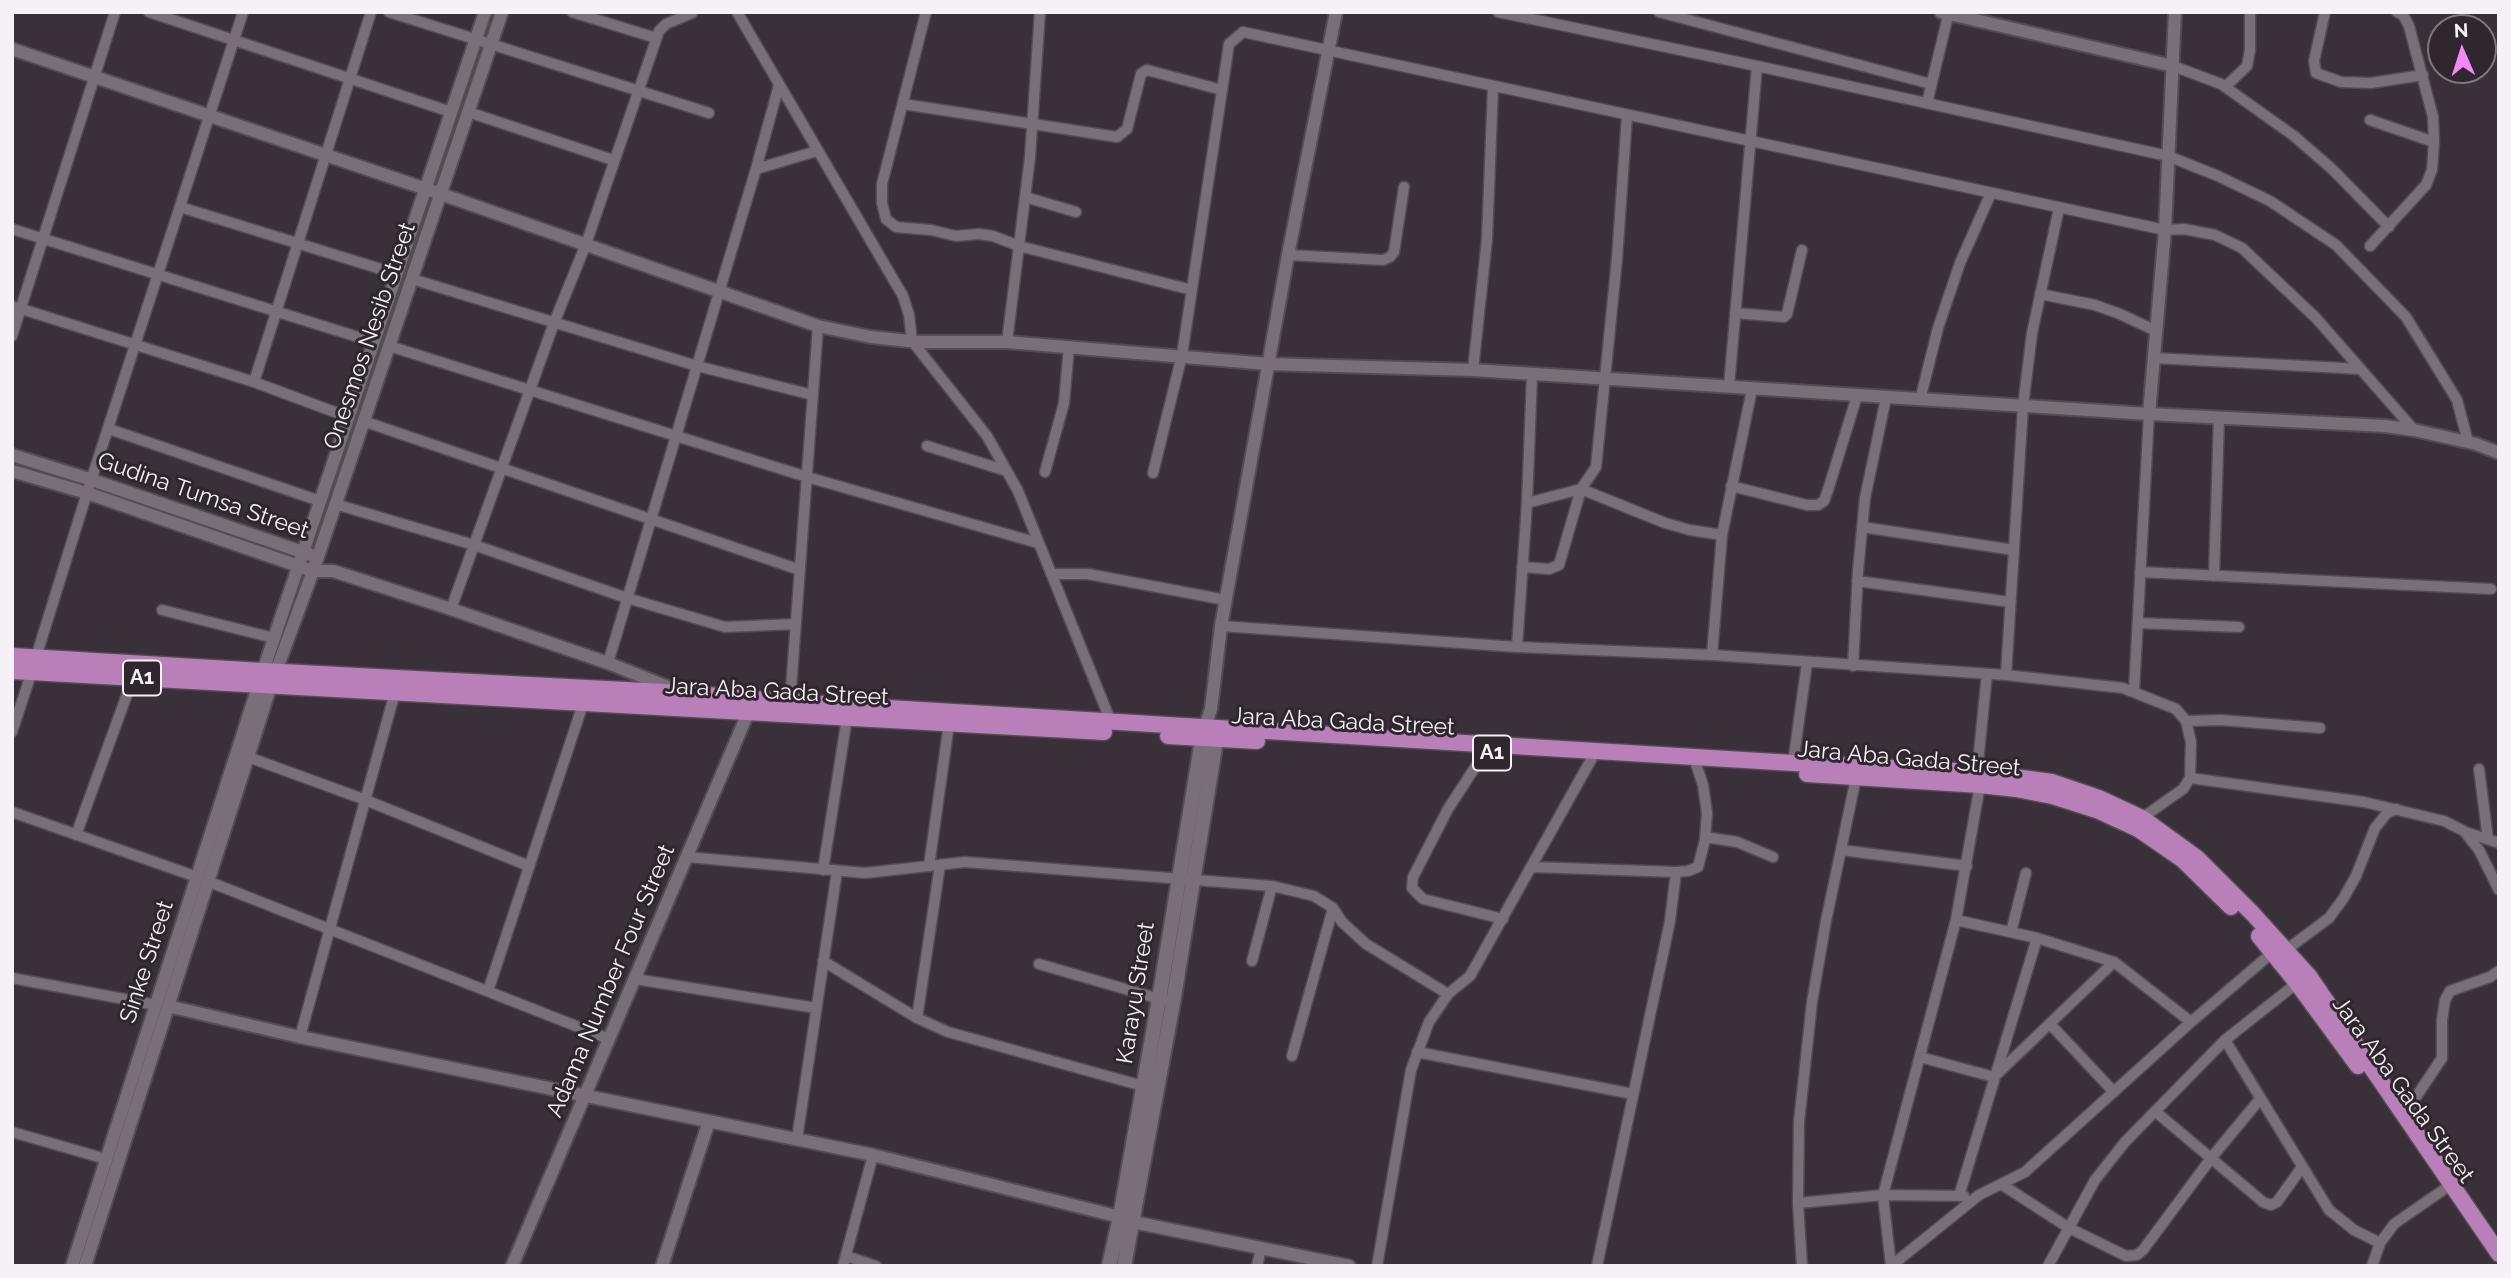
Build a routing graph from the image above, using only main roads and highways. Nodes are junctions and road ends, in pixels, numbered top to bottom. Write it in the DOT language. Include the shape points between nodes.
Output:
graph roads {
  1 [pos="12,656"];
  2 [pos="34,664"];
  3 [pos="12,671"];
  4 [pos="267,679"];
  5 [pos="1211,733"];
  6 [pos="1978,778"];
  7 [pos="2279,951"];
  8 [pos="1166,1001"];
  9 [pos="1126,1219"];
  10 [pos="2499,1254"];
  11 [pos="1109,1266"];
  12 [pos="1124,1266"];
  13 [pos="2496,1266"];
  1 -- 2 [label="main road, Jara Aba Gada Street / A1"];
  2 -- 3 [label="main road, Jara Aba Gada Street / A1"];
  2 -- 4 [label="main road, Jara Aba Gada Street / A1"];
  2 -- 4 [label="main road, Jara Aba Gada Street / A1" via="133,678"];
  4 -- 5 [label="main road, Jara Aba Gada Street / A1" via="583,704"];
  4 -- 5 [label="main road, Jara Aba Gada Street / A1" via="683,693"];
  5 -- 6 [label="main road, Jara Aba Gada Street / A1" via="1793,763"];
  5 -- 6 [label="main road, Jara Aba Gada Street / A1" via="1856,778"];
  5 -- 8 [label="main road, Karayu Street" via="1193,881"];
  5 -- 8 [label="main road, Karayu Street" via="1178,880"];
  6 -- 7 [label="main road, Jara Aba Gada Street / A1" via="2052,796 2138,829 2183,860"];
  6 -- 7 [label="main road, Jara Aba Gada Street / A1" via="2052,782 2142,818 2197,858"];
  7 -- 10 [label="main road, Jara Aba Gada Street / A1" via="2309,975"];
  7 -- 13 [label="main road, Jara Aba Gada Street / A1"];
  8 -- 9 [label="main road, Karayu Street"];
  8 -- 9 [label="main road, Karayu Street" via="1143,1086"];
  9 -- 11 [label="main road, Karayu Street"];
  9 -- 12 [label="main road, Karayu Street"];
}
